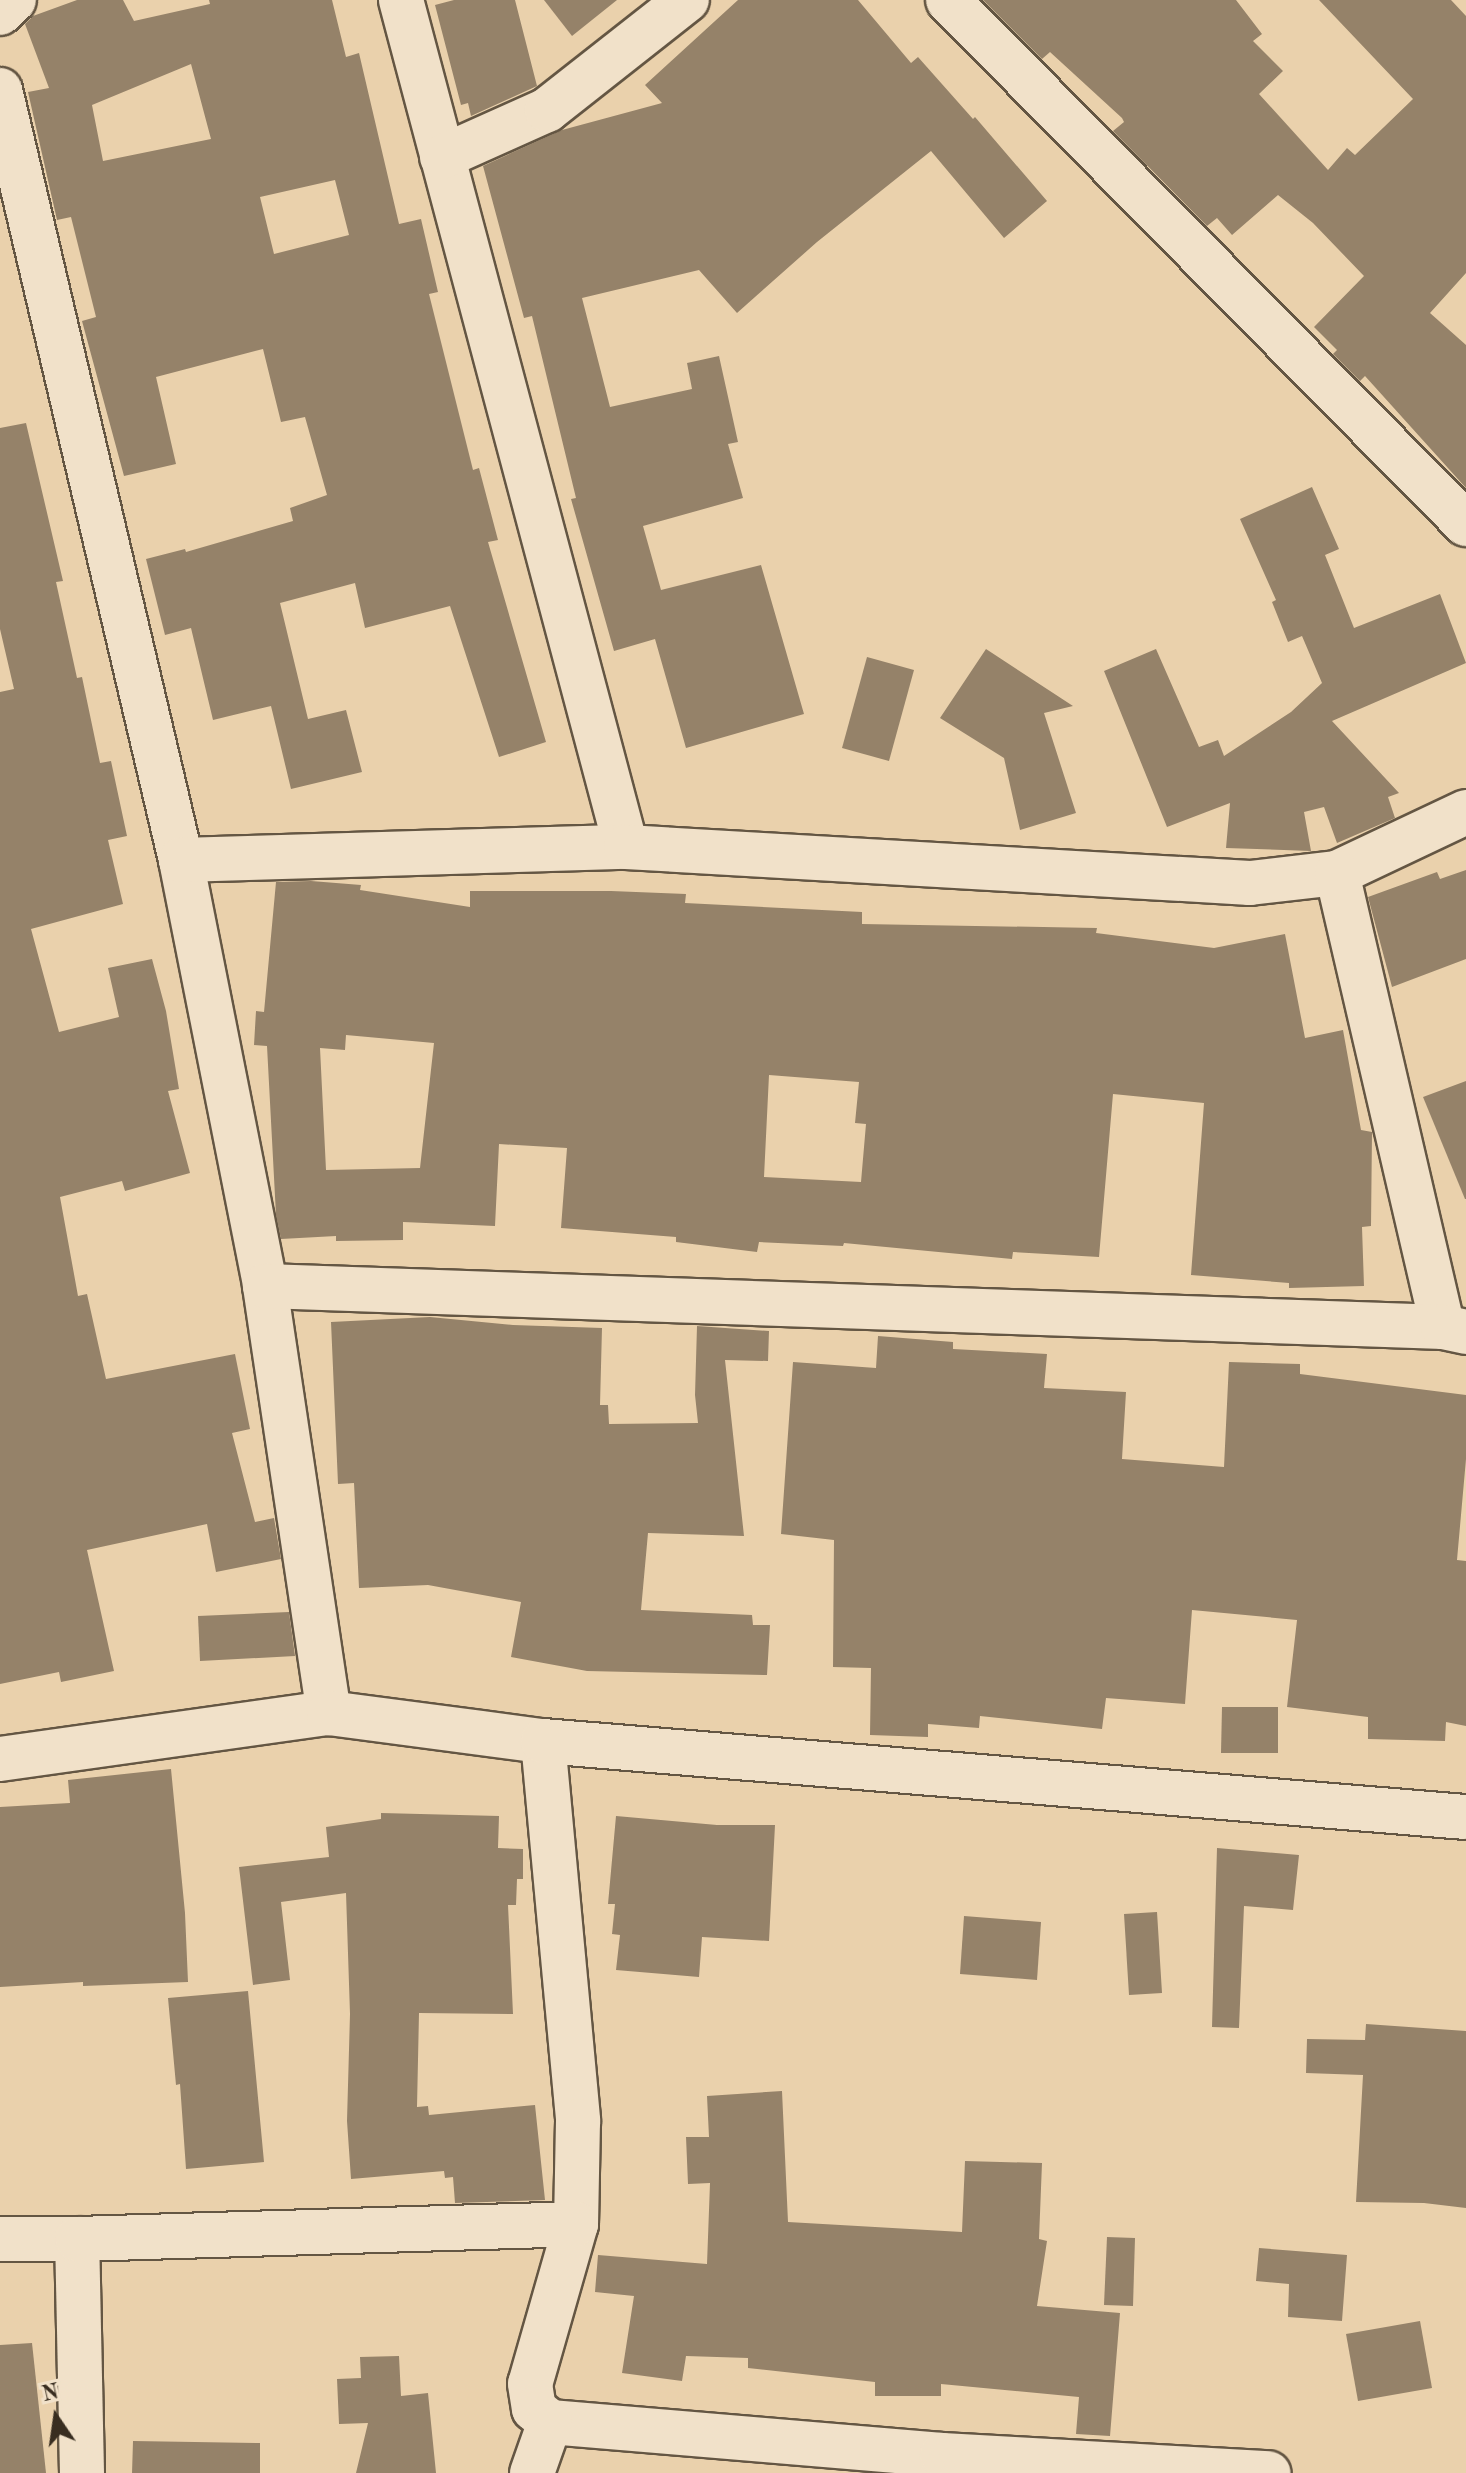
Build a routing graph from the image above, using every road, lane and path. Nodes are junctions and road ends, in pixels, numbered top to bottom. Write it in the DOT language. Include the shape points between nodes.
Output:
graph roads {
  1 [pos="14,0"];
  2 [pos="401,0"];
  3 [pos="687,0"];
  4 [pos="948,0"];
  5 [pos="0,13"];
  6 [pos="0,90"];
  7 [pos="442,157"];
  8 [pos="1466,524"];
  9 [pos="1466,812"];
  10 [pos="626,847"];
  11 [pos="181,860"];
  12 [pos="1337,873"];
  13 [pos="265,1286"];
  14 [pos="1454,1330"];
  15 [pos="329,1713"];
  16 [pos="543,1741"];
  17 [pos="0,1759"];
  18 [pos="1466,1817"];
  19 [pos="576,2224"];
  20 [pos="0,2239"];
  21 [pos="77,2239"];
  22 [pos="550,2422"];
  23 [pos="940,2464"];
  24 [pos="82,2473"];
  25 [pos="532,2473"];
  26 [pos="1269,2473"];
  1 -- 5 [label="street"];
  2 -- 7 [label="street"];
  3 -- 7 [label="street" via="547,110"];
  4 -- 8 [label="street"];
  6 -- 11 [label="street"];
  7 -- 10 [label="street"];
  9 -- 12 [label="street"];
  10 -- 11 [label="street"];
  10 -- 12 [label="street" via="1250,883"];
  11 -- 13 [label="street"];
  12 -- 14 [label="street"];
  13 -- 14 [label="street"];
  13 -- 15 [label="street"];
  15 -- 16 [label="street"];
  15 -- 17 [label="street"];
  16 -- 18 [label="street"];
  16 -- 19 [label="street" via="578,2121"];
  19 -- 21 [label="street"];
  19 -- 22 [label="street" via="530,2384 534,2409"];
  20 -- 21 [label="street"];
  21 -- 24 [label="street"];
  22 -- 23 [label="street"];
  22 -- 25 [label="street"];
  23 -- 26 [label="street"];
}
